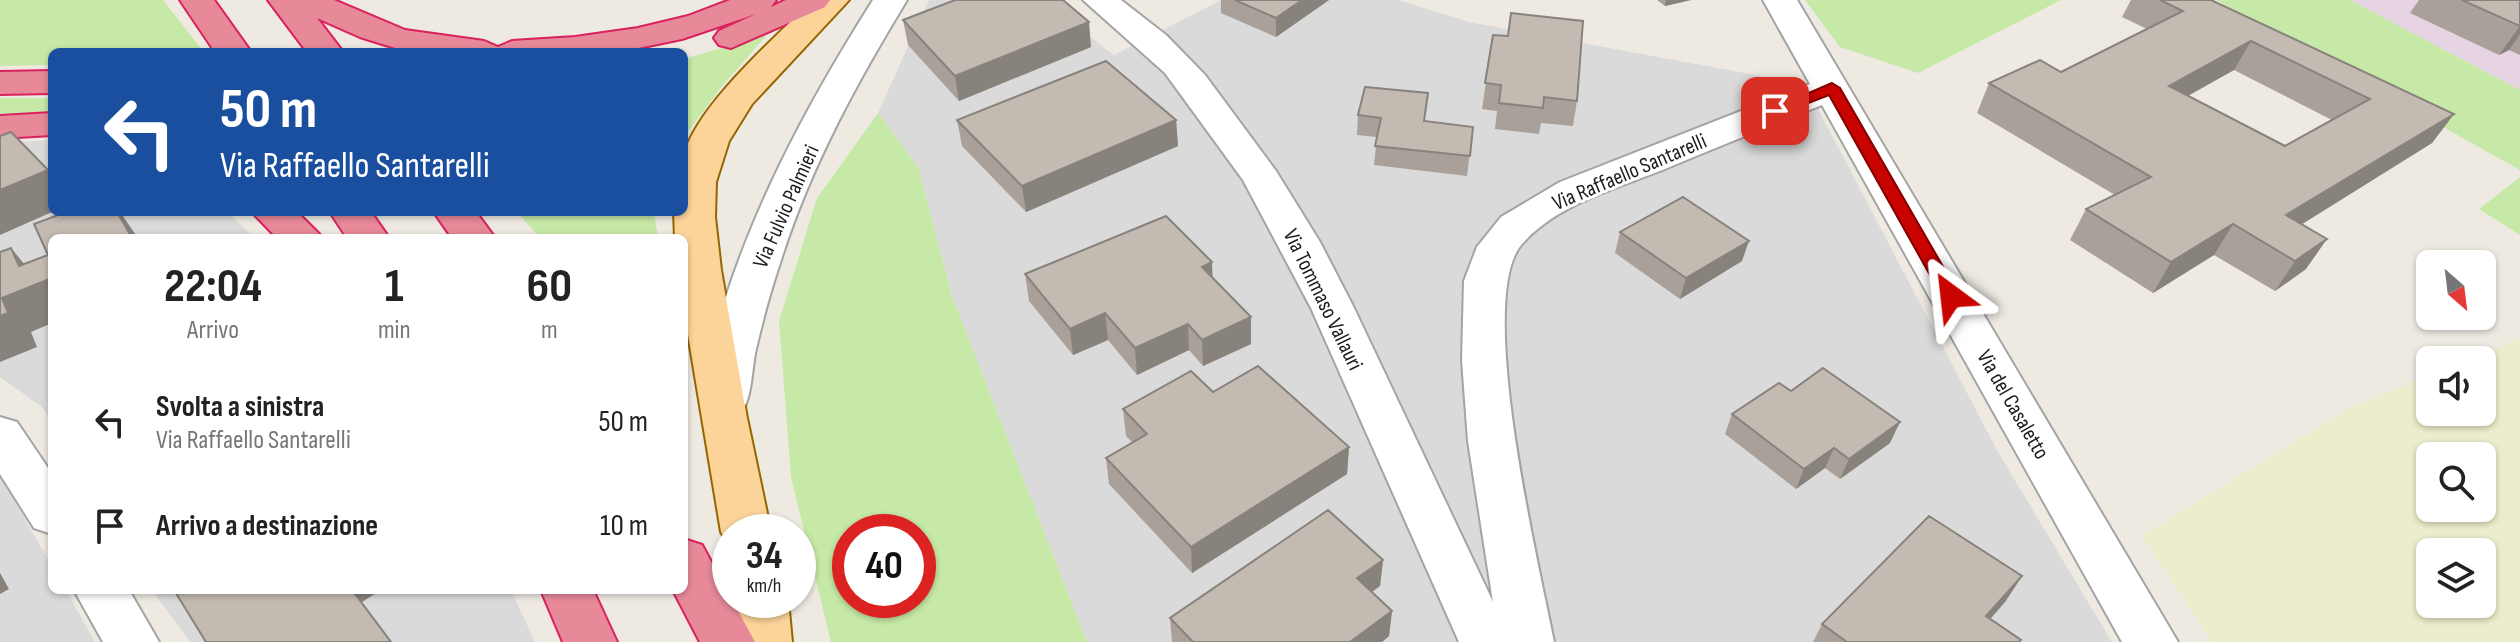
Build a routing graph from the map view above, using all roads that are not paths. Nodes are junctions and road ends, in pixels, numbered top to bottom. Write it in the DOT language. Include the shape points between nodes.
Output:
graph roads {
  1 [pos="197,0"];
  2 [pos="285,0"];
  3 [pos="308,0"];
  4 [pos="759,0"];
  5 [pos="813,0"];
  6 [pos="832,0"];
  7 [pos="890,0"];
  8 [pos="1100,0"];
  9 [pos="1780,0"];
  10 [pos="230,48"];
  11 [pos="322,48"];
  12 [pos="434,48"];
  13 [pos="551,48"];
  14 [pos="688,50"];
  15 [pos="48,82"];
  16 [pos="0,83"];
  17 [pos="1832,88"];
  18 [pos="48,124"];
  19 [pos="0,127"];
  20 [pos="277,216"];
  21 [pos="353,216"];
  22 [pos="457,216"];
  23 [pos="297,234"];
  24 [pos="365,234"];
  25 [pos="471,234"];
  26 [pos="723,428"];
  27 [pos="0,435"];
  28 [pos="48,508"];
  29 [pos="742,514"];
  30 [pos="688,567"];
  31 [pos="102,594"];
  32 [pos="569,594"];
  33 [pos="763,618"];
  34 [pos="132,642"];
  35 [pos="590,642"];
  36 [pos="728,642"];
  37 [pos="765,642"];
  38 [pos="1486,642"];
  39 [pos="1527,642"];
  40 [pos="2151,642"];
  1 -- 10 [label="highway"];
  2 -- 11 [label="highway"];
  3 -- 12 [label="highway" via="361,28"];
  4 -- 13 [label="highway" via="698,23 629,40"];
  5 -- 14 [label="highway" via="755,29"];
  6 -- 26 [label="main road" via="730,111 700,165 695,193 698,256"];
  7 -- 26 [label="street, Via Fulvio Palmieri" via="784,201 745,300"];
  8 -- 38 [label="street, Via Tommaso Vallauri" via="1180,68 1252,161 1325,293"];
  9 -- 17 [label="street, Via del Casaletto"];
  15 -- 16 [label="highway"];
  17 -- 39 [label="street, Via Raffaello Santarelli" via="1574,191 1505,234 1489,262 1483,377"];
  17 -- 40 [label="street, Via del Casaletto"];
  18 -- 19 [label="highway"];
  20 -- 23 [label="highway"];
  21 -- 24 [label="highway"];
  22 -- 25 [label="highway"];
  26 -- 29 [label="main road"];
  27 -- 28 [label="street"];
  30 -- 36 [label="highway"];
  31 -- 34 [label="street"];
  32 -- 35 [label="highway"];
  33 -- 37 [label="main road"];
}
